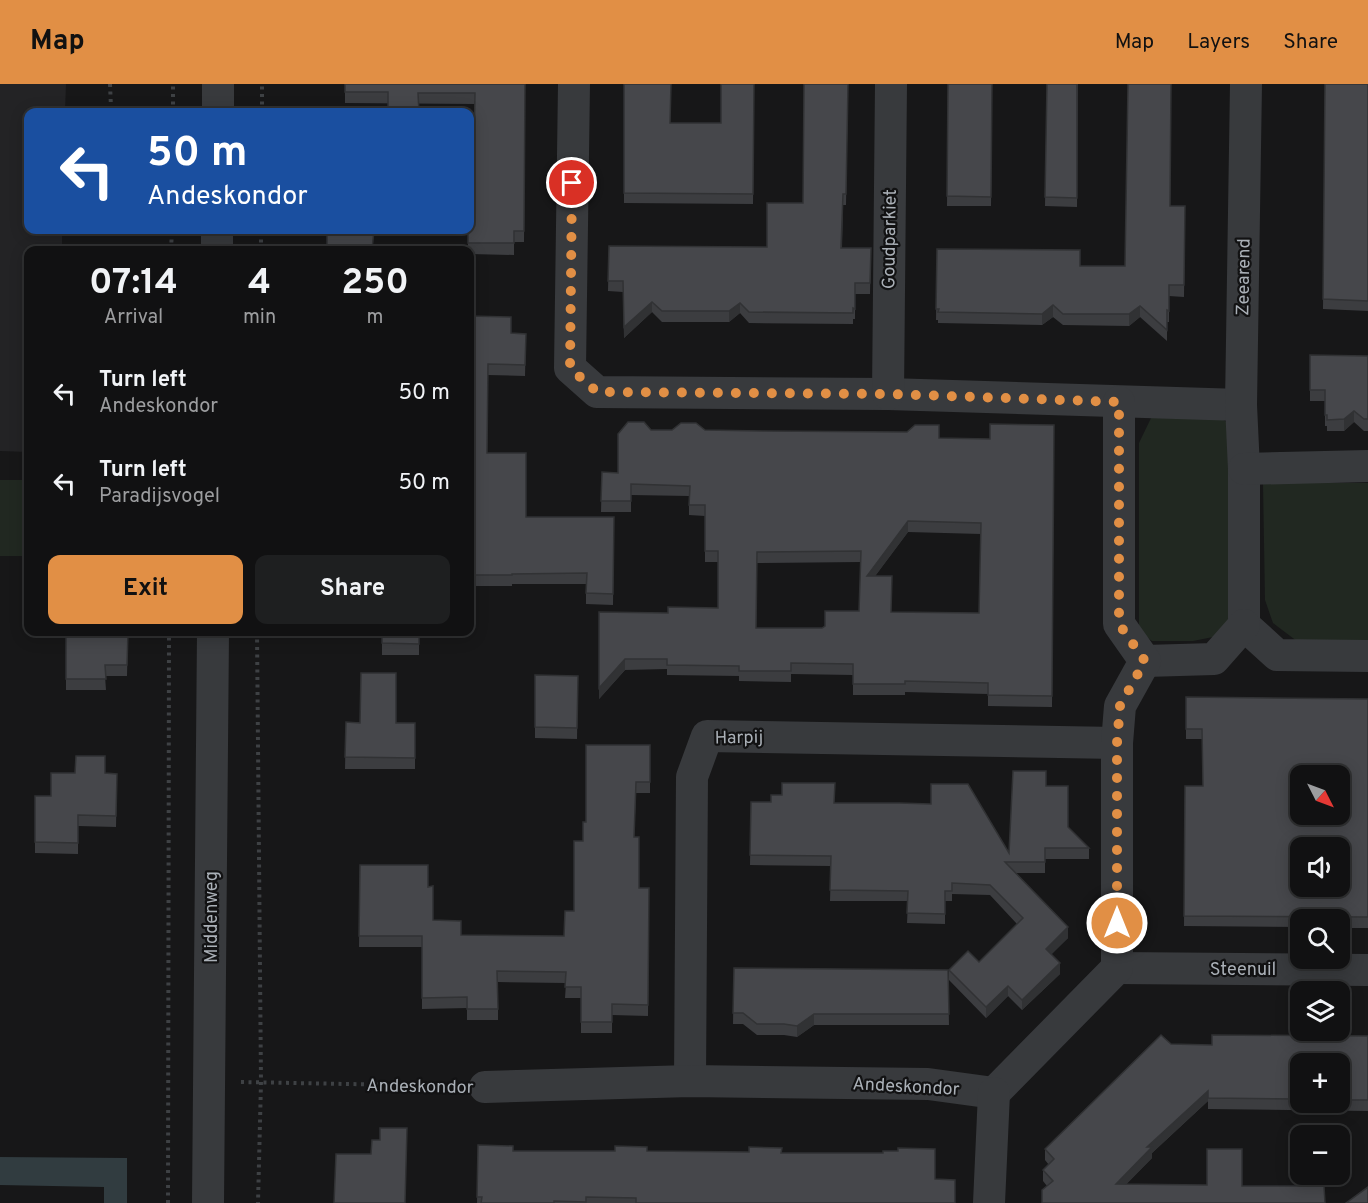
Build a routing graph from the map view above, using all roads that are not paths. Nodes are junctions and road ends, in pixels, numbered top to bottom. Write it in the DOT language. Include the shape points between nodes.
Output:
graph roads {
  1 [pos="218,84"];
  2 [pos="574,84"];
  3 [pos="891,84"];
  4 [pos="1246,84"];
  5 [pos="218,108"];
  6 [pos="888,394"];
  7 [pos="1119,402"];
  8 [pos="1241,405"];
  9 [pos="1368,466"];
  10 [pos="1244,469"];
  11 [pos="1244,625"];
  12 [pos="213,636"];
  13 [pos="1368,656"];
  14 [pos="1145,661"];
  15 [pos="1117,743"];
  16 [pos="1117,968"];
  17 [pos="1368,970"];
  18 [pos="690,1081"];
  19 [pos="485,1087"];
  20 [pos="994,1093"];
  21 [pos="208,1203"];
  22 [pos="989,1203"];
  1 -- 5 [label="street"];
  2 -- 6 [label="street" via="570,368 597,392"];
  3 -- 6 [label="street, Goudparkiet"];
  4 -- 8 [label="street, Zeearend"];
  6 -- 7 [label="street"];
  7 -- 8 [label="street"];
  7 -- 14 [label="street" via="1119,624"];
  8 -- 10 [label="street, Zeearend"];
  9 -- 10 [label="street"];
  10 -- 11 [label="street, Zeearend"];
  11 -- 13 [label="street" via="1277,655"];
  11 -- 14 [label="street" via="1214,659"];
  12 -- 21 [label="street, Middenweg"];
  14 -- 15 [label="street" via="1120,706"];
  15 -- 16 [label="street"];
  15 -- 18 [label="street, Harpij" via="707,736 692,777"];
  16 -- 17 [label="street, Steenuil"];
  16 -- 20 [label="street"];
  18 -- 19 [label="street, Andeskondor"];
  18 -- 20 [label="street, Andeskondor" via="928,1084"];
  20 -- 22 [label="street"];
}
